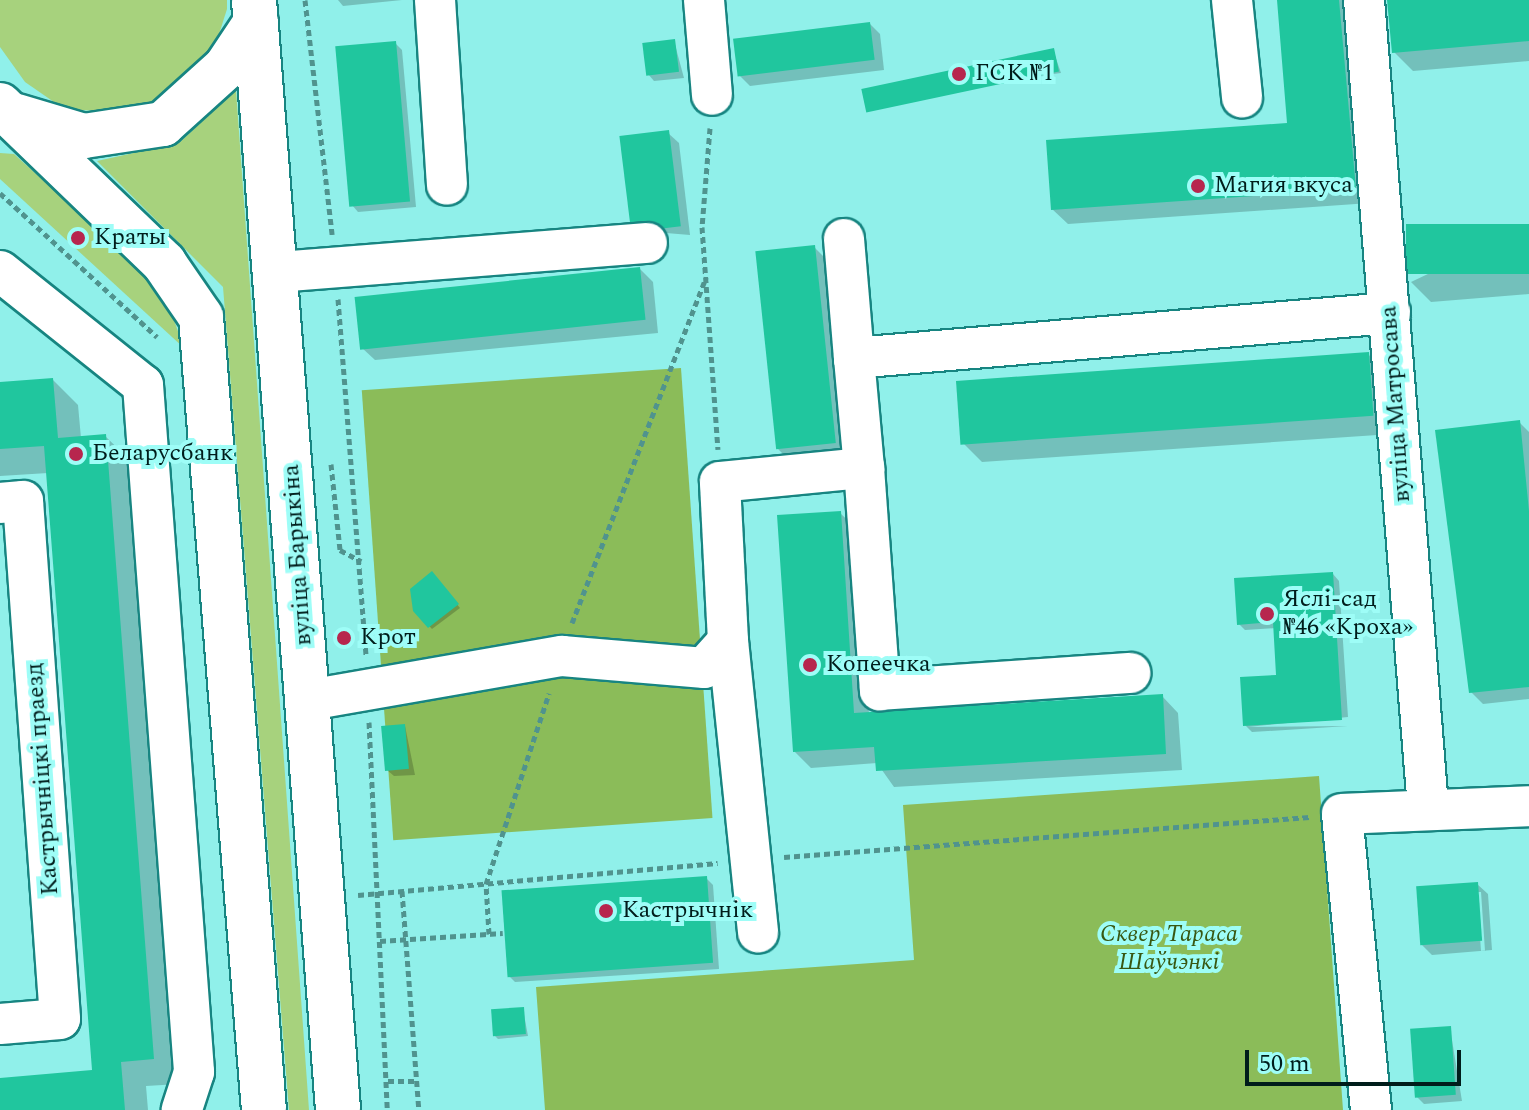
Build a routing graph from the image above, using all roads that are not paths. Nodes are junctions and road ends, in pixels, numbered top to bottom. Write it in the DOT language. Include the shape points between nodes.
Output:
graph roads {
  1 [pos="435,0"];
  2 [pos="704,0"];
  3 [pos="1232,0"];
  4 [pos="1364,0"];
  5 [pos="255,11"];
  6 [pos="712,95"];
  7 [pos="1242,97"];
  8 [pos="2,109"];
  9 [pos="447,185"];
  10 [pos="844,239"];
  11 [pos="647,243"];
  12 [pos="0,271"];
  13 [pos="277,272"];
  14 [pos="1390,313"];
  15 [pos="854,358"];
  16 [pos="864,468"];
  17 [pos="0,503"];
  18 [pos="728,641"];
  19 [pos="1130,673"];
  20 [pos="309,700"];
  21 [pos="1529,806"];
  22 [pos="1428,808"];
  23 [pos="758,932"];
  24 [pos="0,1024"];
  25 [pos="182,1110"];
  26 [pos="264,1110"];
  27 [pos="338,1110"];
  28 [pos="1371,1110"];
  1 -- 9 [label="street"];
  2 -- 6 [label="street"];
  3 -- 7 [label="street"];
  4 -- 14 [label="street, вуліца Матросава"];
  5 -- 8 [label="main road" via="226,67 163,124 84,136 44,129"];
  5 -- 13 [label="main road, вуліца Барыкіна"];
  8 -- 26 [label="main road" via="164,263 201,317"];
  10 -- 15 [label="street"];
  11 -- 13 [label="street"];
  12 -- 25 [label="street" via="67,318 143,385 194,1072"];
  13 -- 20 [label="main road, вуліца Барыкіна"];
  14 -- 15 [label="street"];
  14 -- 22 [label="street, вуліца Матросава"];
  15 -- 16 [label="street"];
  16 -- 18 [label="street" via="720,482"];
  16 -- 19 [label="street" via="880,690"];
  17 -- 24 [label="street, Кастрычніцкі праезд" via="23,501 60,1019"];
  18 -- 20 [label="street" via="704,668 562,656"];
  18 -- 23 [label="street"];
  20 -- 27 [label="main road, вуліца Барыкіна"];
  21 -- 22 [label="street"];
  22 -- 28 [label="street" via="1342,814"];
}
